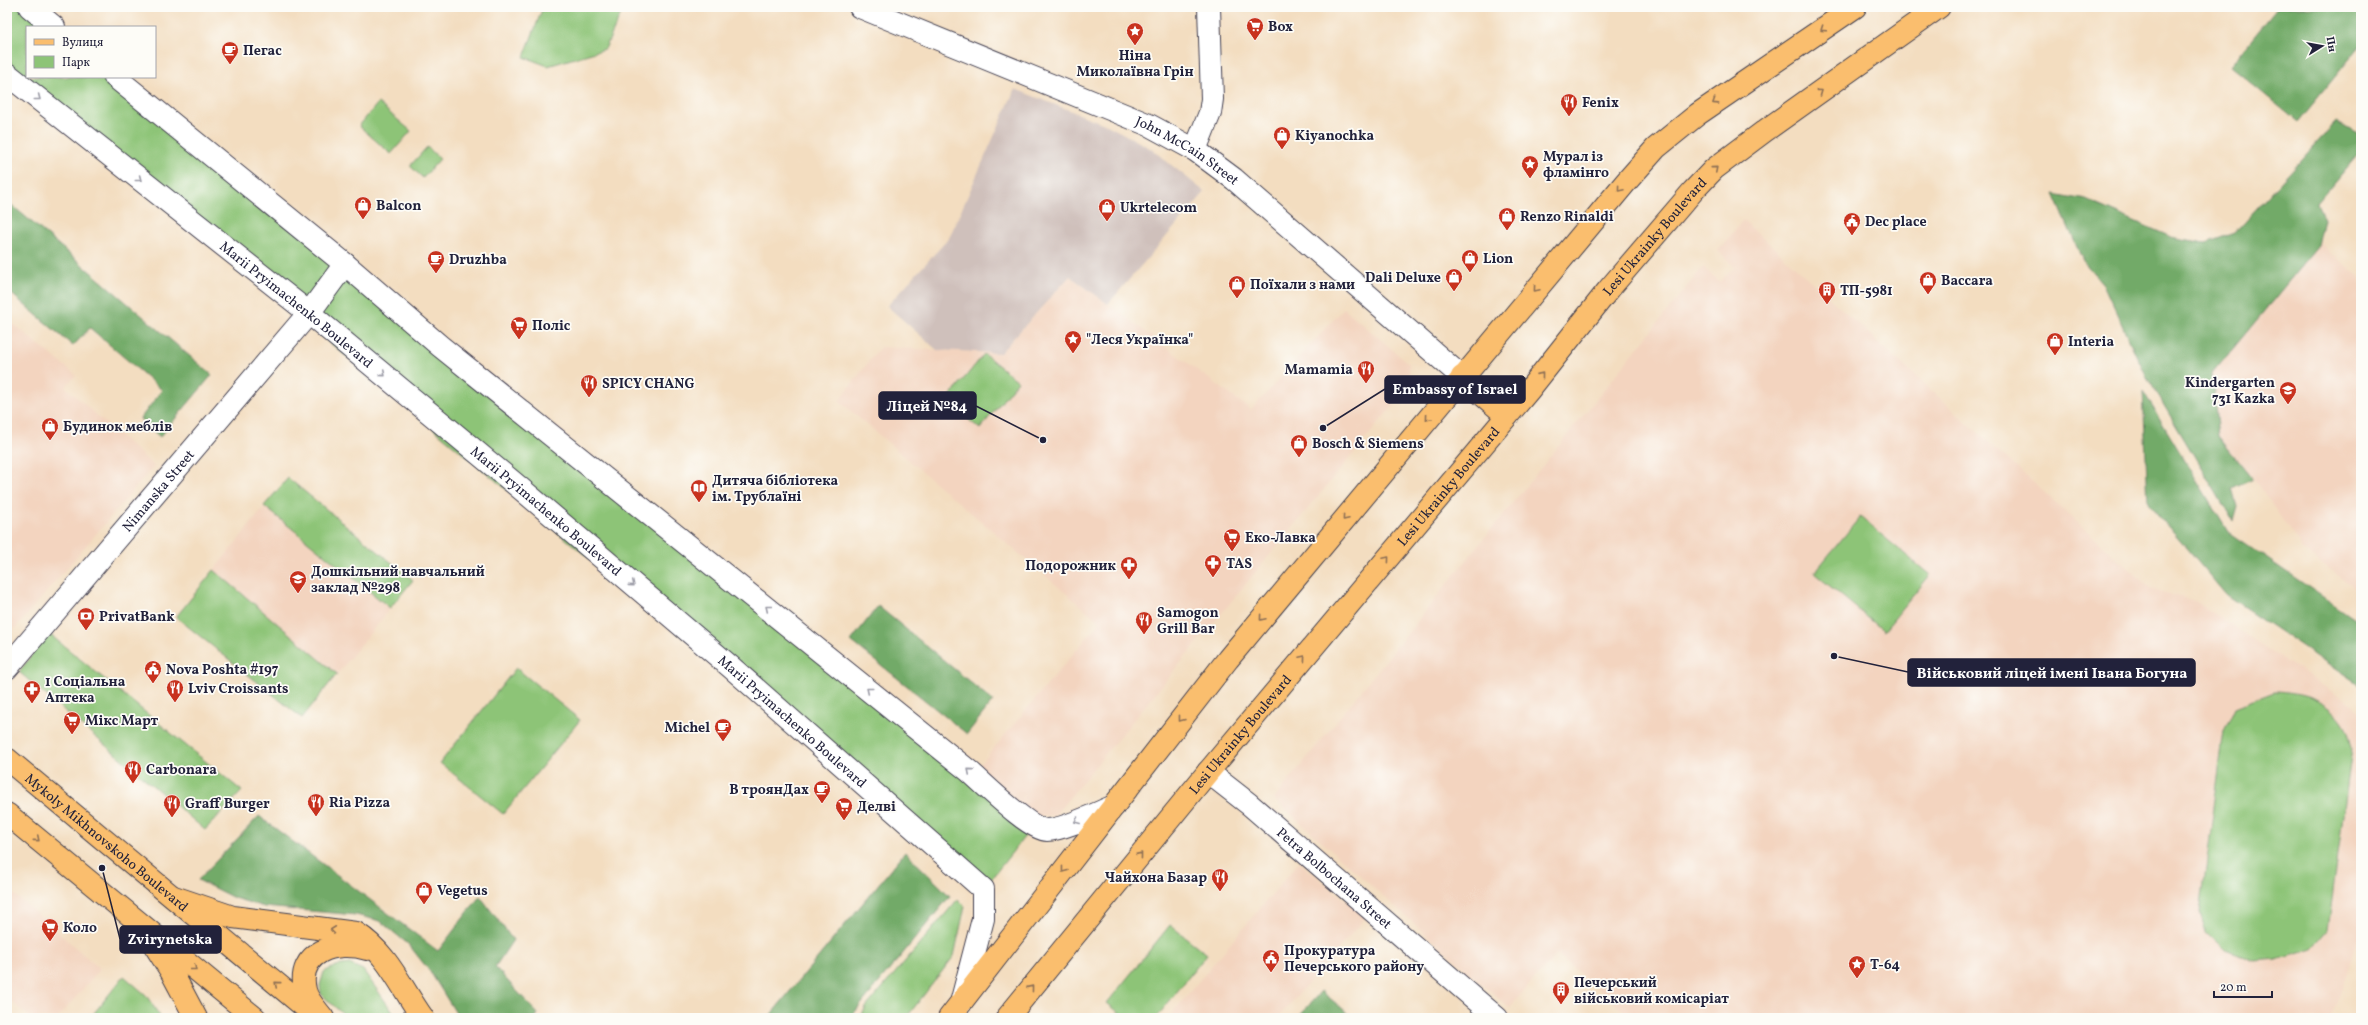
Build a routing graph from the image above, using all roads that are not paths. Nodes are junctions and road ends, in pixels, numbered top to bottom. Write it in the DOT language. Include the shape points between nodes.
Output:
graph roads {
  1 [pos="30,7"];
  2 [pos="860,7"];
  3 [pos="1209,7"];
  4 [pos="1855,7"];
  5 [pos="1939,7"];
  6 [pos="53,26"];
  7 [pos="7,74"];
  8 [pos="116,78"];
  9 [pos="1194,150"];
  10 [pos="345,264"];
  11 [pos="309,313"];
  12 [pos="1462,377"];
  13 [pos="1507,416"];
  14 [pos="7,668"];
  15 [pos="7,759"];
  16 [pos="1208,772"];
  17 [pos="1114,806"];
  18 [pos="7,814"];
  19 [pos="174,897"];
  20 [pos="142,925"];
  21 [pos="379,953"];
  22 [pos="955,1010"];
  23 [pos="196,1018"];
  24 [pos="255,1018"];
  25 [pos="318,1018"];
  26 [pos="323,1018"];
  27 [pos="423,1018"];
  28 [pos="1007,1018"];
  29 [pos="1497,1018"];
  1 -- 6 [label="street"];
  2 -- 9 [label="street, John McCain Street" via="1149,125"];
  3 -- 9 [label="street" via="1212,99 1210,113"];
  4 -- 12 [label="main road, one-way" via="1698,114 1656,148"];
  13 -- 5 [label="main road, Lesi Ukrainky Boulevard, one-way" via="1662,227 1714,169"];
  7 -- 11 [label="street, Marii Pryimachenko Boulevard, one-way"];
  8 -- 10 [label="street"];
  9 -- 12 [label="street, John McCain Street" via="1234,179"];
  10 -- 11 [label="street, Nimanska Street"];
  17 -- 10 [label="street, one-way" via="1047,830 1033,826 970,771 440,346"];
  11 -- 14 [label="street, Nimanska Street"];
  11 -- 22 [label="street, Marii Pryimachenko Boulevard, one-way" via="726,663 983,889 983,919"];
  12 -- 13 [label="main road"];
  12 -- 17 [label="main road, one-way" via="1228,659"];
  16 -- 13 [label="main road, Lesi Ukrainky Boulevard, one-way"];
  15 -- 19 [label="main road, Mykoly Mikhnovskoho Boulevard"];
  28 -- 16 [label="main road, Lesi Ukrainky Boulevard, one-way"];
  16 -- 29 [label="street, Petra Bolbochana Street" via="1249,804"];
  17 -- 22 [label="main road, one-way"];
  18 -- 20 [label="main road, one-way"];
  21 -- 19 [label="main road, one-way" via="367,940 356,934 233,917"];
  25 -- 19 [label="main road, Mykoly Mikhnovskoho Boulevard, one-way"];
  20 -- 23 [label="main road"];
  20 -- 24 [label="main road, one-way"];
  21 -- 26 [label="main road" via="344,945 330,947 316,954 308,963 303,974 305,991"];
  21 -- 27 [label="main road" via="390,965"];
}
